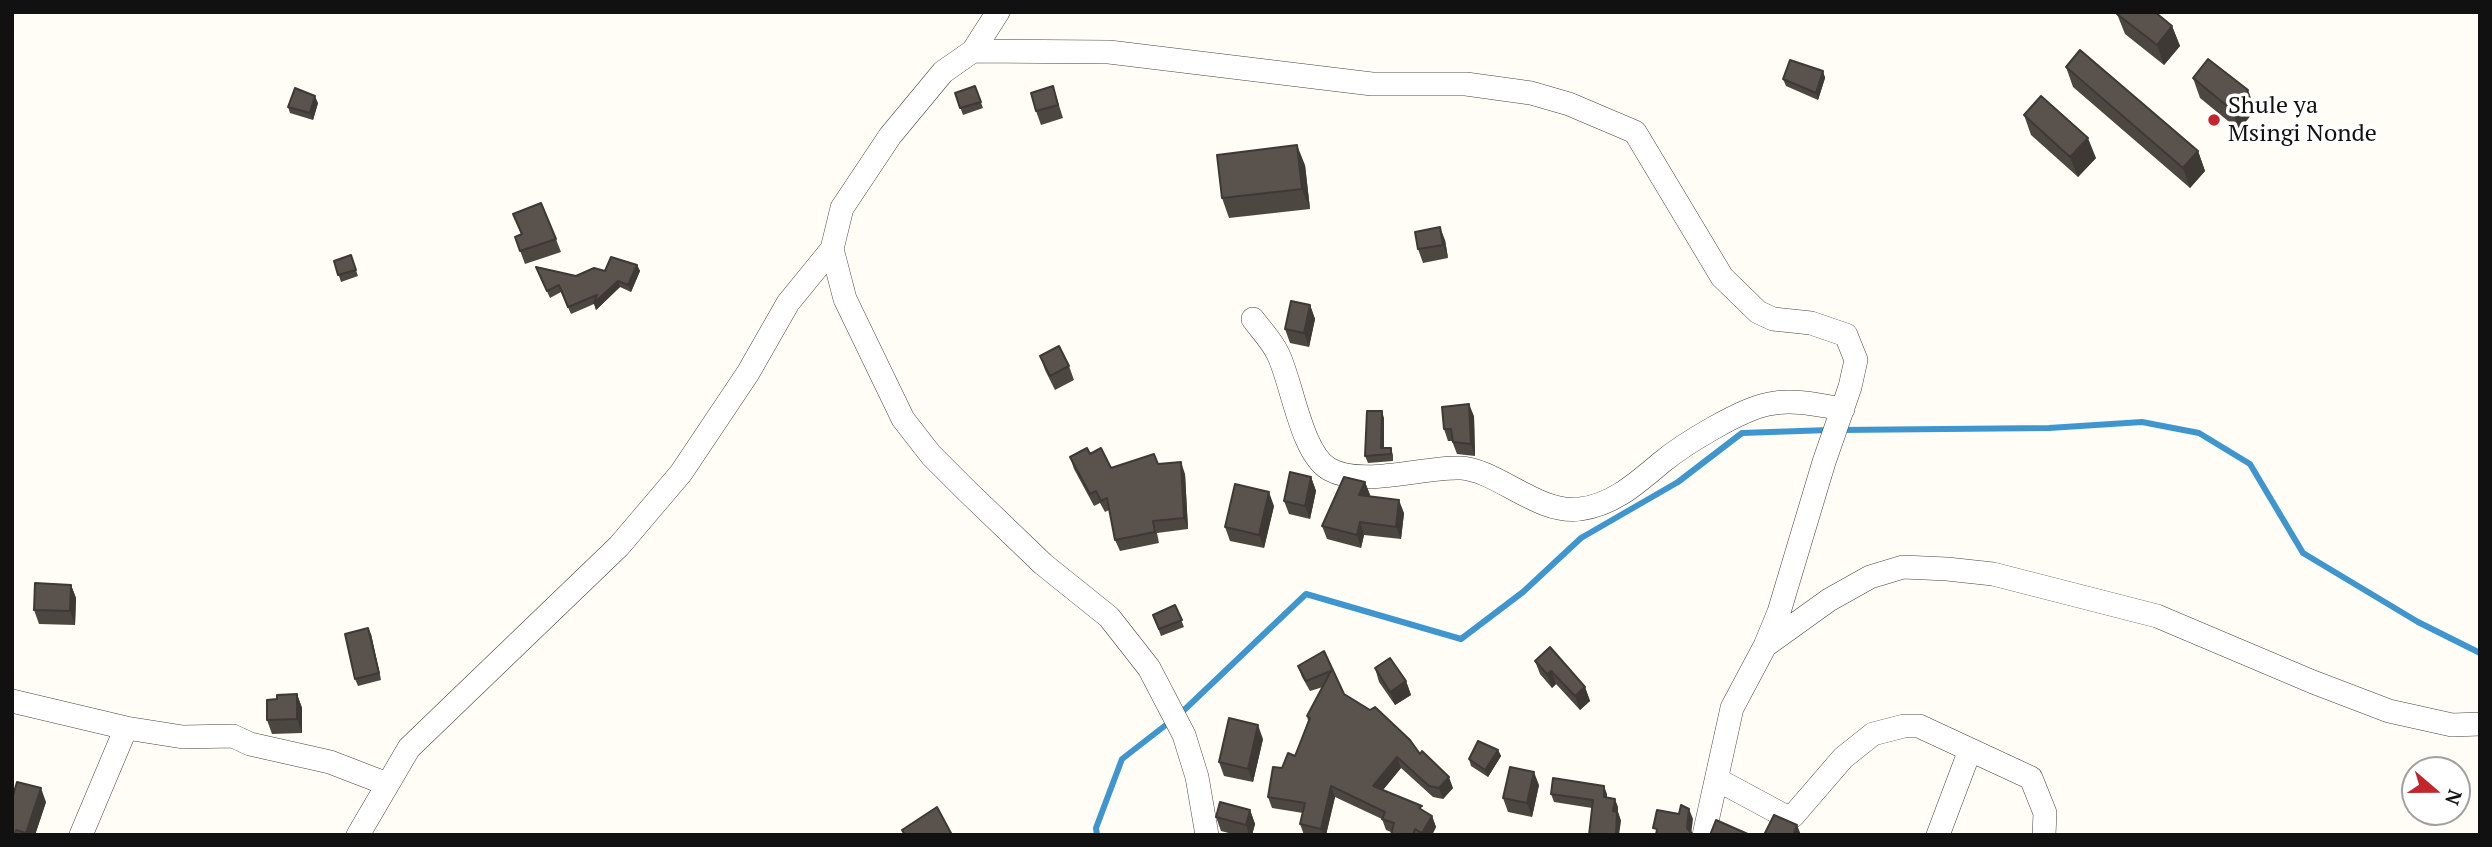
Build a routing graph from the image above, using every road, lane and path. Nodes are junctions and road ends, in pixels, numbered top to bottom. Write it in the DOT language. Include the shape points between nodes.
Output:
graph roads {
  1 [pos="998,12"];
  2 [pos="973,51"];
  3 [pos="832,248"];
  4 [pos="1253,319"];
  5 [pos="1841,413"];
  6 [pos="1765,646"];
  7 [pos="12,701"];
  8 [pos="2480,724"];
  9 [pos="126,728"];
  10 [pos="1970,750"];
  11 [pos="1718,780"];
  12 [pos="387,784"];
  13 [pos="81,835"];
  14 [pos="358,835"];
  15 [pos="1207,835"];
  16 [pos="1704,835"];
  17 [pos="1938,835"];
  18 [pos="2044,835"];
  1 -- 2 [label="street"];
  2 -- 3 [label="street" via="943,72 890,136 842,208"];
  2 -- 5 [label="street" via="1109,52 1372,84 1466,84 1531,93 1569,104 1635,132 1722,277 1758,312 1846,335 1856,360"];
  3 -- 12 [label="street" via="788,303 681,473 619,546 409,748"];
  3 -- 15 [label="street" via="845,299 902,419 931,455 1043,564 1109,617 1149,668 1184,735 1198,777"];
  4 -- 5 [label="street" via="1277,351 1311,448 1328,469 1351,475 1461,468 1478,471 1531,498 1578,510 1609,502 1699,437 1767,404 1795,401"];
  5 -- 6 [label="street"];
  6 -- 8 [label="street" via="1870,577 1903,567 1993,574 2157,616 2389,711 2452,725"];
  6 -- 11 [label="street" via="1732,708"];
  7 -- 9 [label="street"];
  9 -- 12 [label="street" via="183,737 233,736 330,762"];
  9 -- 13 [label="street"];
  10 -- 11 [label="street" via="1919,726 1873,734 1843,758 1793,816"];
  10 -- 17 [label="street"];
  10 -- 18 [label="street" via="2031,778 2045,813"];
  11 -- 16 [label="street"];
  12 -- 14 [label="street"];
}
